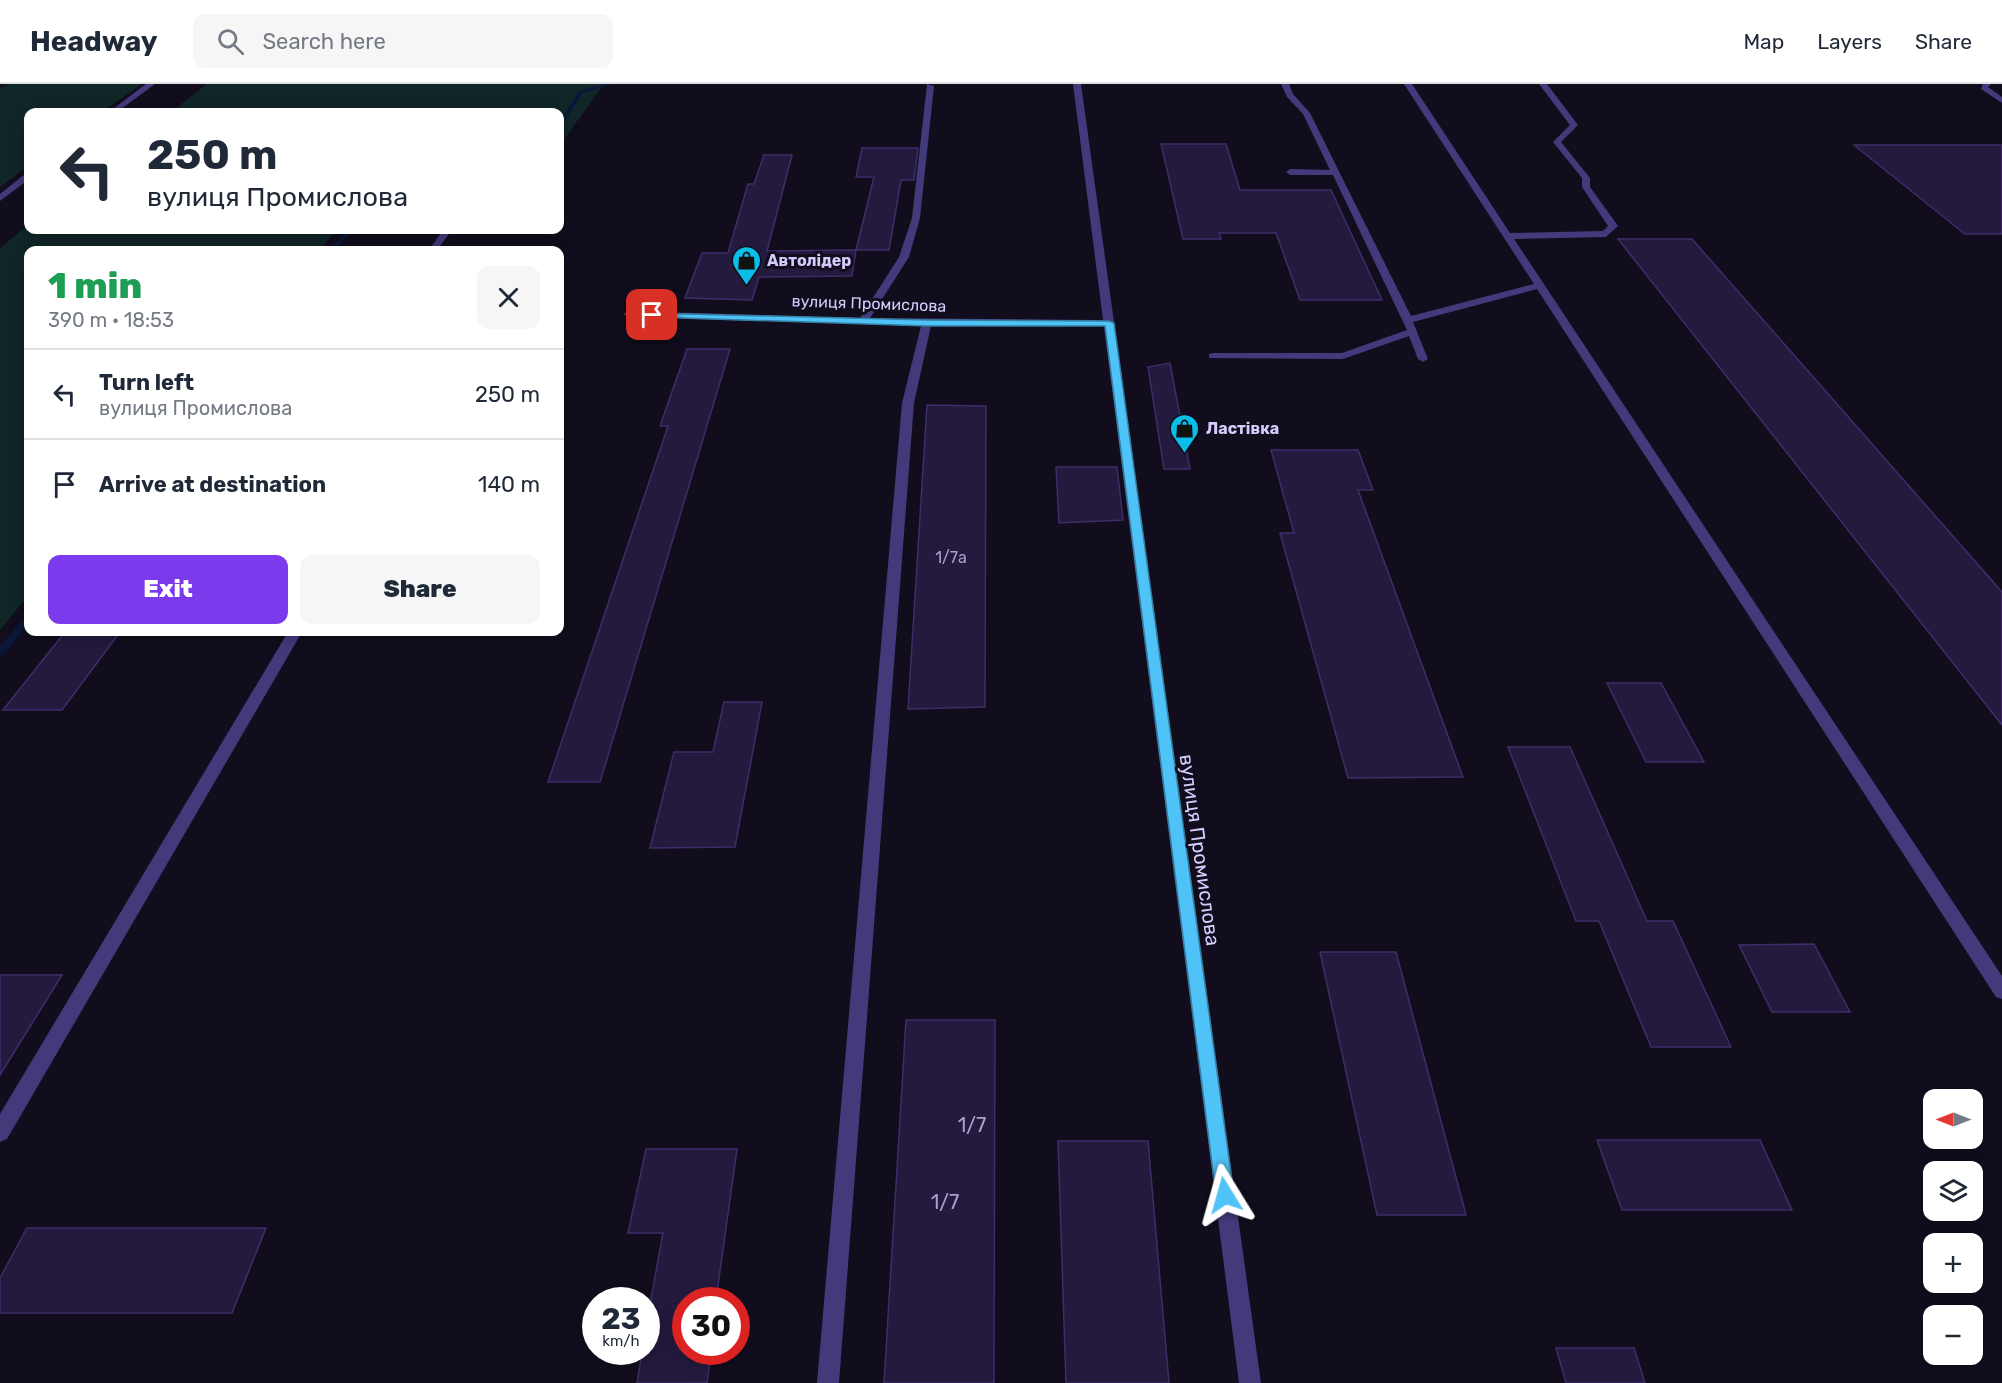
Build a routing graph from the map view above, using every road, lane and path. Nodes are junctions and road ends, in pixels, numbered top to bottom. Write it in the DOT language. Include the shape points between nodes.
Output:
graph roads {
  1 [pos="152,84"];
  2 [pos="1077,84"];
  3 [pos="1285,84"];
  4 [pos="1408,84"];
  5 [pos="1543,84"];
  6 [pos="1987,84"];
  7 [pos="930,86"];
  8 [pos="2002,101"];
  9 [pos="119,108"];
  10 [pos="1290,172"];
  11 [pos="1335,173"];
  12 [pos="24,179"];
  13 [pos="0,198"];
  14 [pos="1506,236"];
  15 [pos="1538,285"];
  16 [pos="628,314"];
  17 [pos="1407,320"];
  18 [pos="863,321"];
  19 [pos="927,323"];
  20 [pos="1109,323"];
  21 [pos="1412,332"];
  22 [pos="1213,356"];
  23 [pos="1423,359"];
  24 [pos="293,636"];
  25 [pos="2002,991"];
  26 [pos="0,1132"];
  27 [pos="828,1383"];
  28 [pos="1250,1383"];
  1 -- 9 [label="street"];
  2 -- 20 [label="street, вулиця Промислова"];
  3 -- 11 [label="street" via="1306,113"];
  4 -- 14 [label="street"];
  5 -- 14 [label="street" via="1574,125 1557,142 1586,178 1586,187 1612,226 1606,234 1591,236"];
  6 -- 8 [label="street" via="1984,87 1988,92"];
  7 -- 18 [label="street" via="916,218 904,257"];
  10 -- 11 [label="street"];
  11 -- 17 [label="street"];
  12 -- 13 [label="street"];
  14 -- 15 [label="street"];
  15 -- 17 [label="street"];
  15 -- 25 [label="street"];
  16 -- 18 [label="street, вулиця Промислова"];
  17 -- 21 [label="street"];
  18 -- 19 [label="street, вулиця Промислова"];
  19 -- 20 [label="street, вулиця Промислова"];
  19 -- 27 [label="street" via="908,403"];
  20 -- 28 [label="street, вулиця Промислова"];
  21 -- 22 [label="street" via="1343,356"];
  21 -- 23 [label="street"];
  24 -- 26 [label="street"];
}
